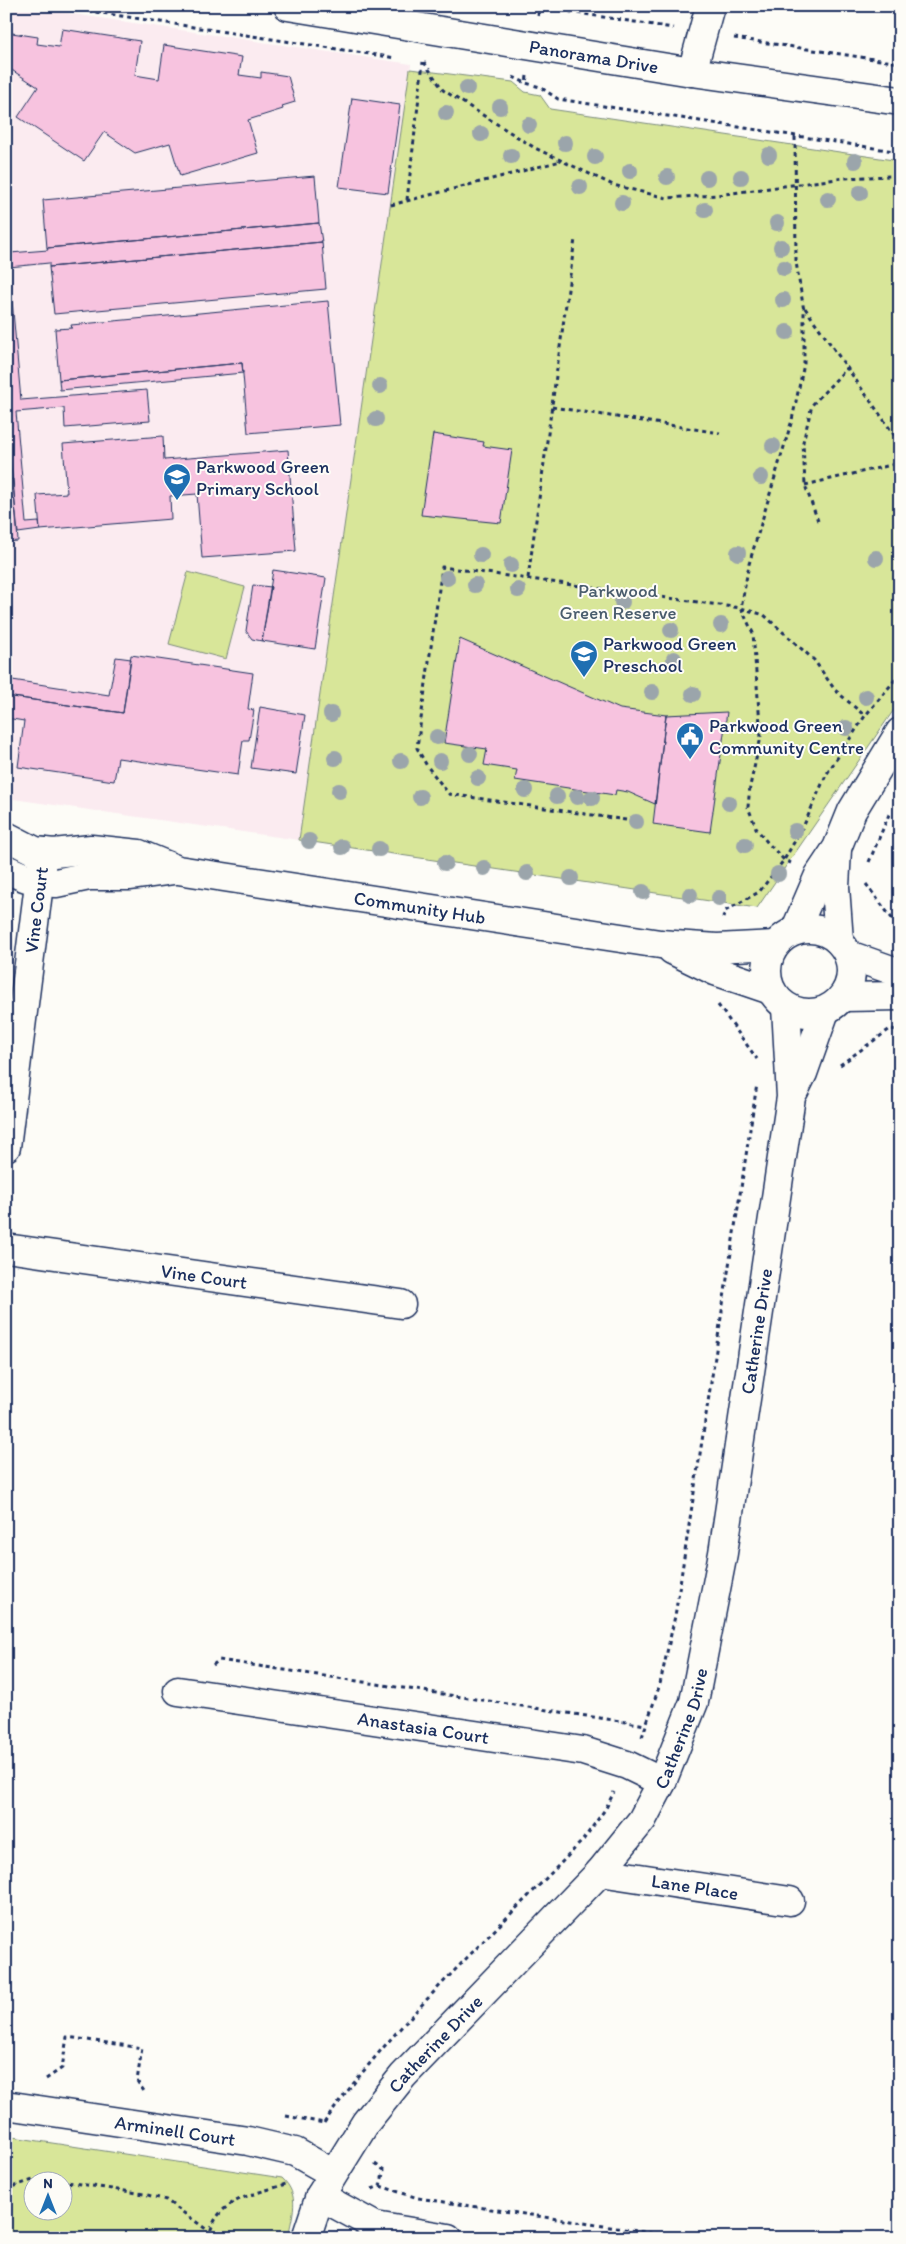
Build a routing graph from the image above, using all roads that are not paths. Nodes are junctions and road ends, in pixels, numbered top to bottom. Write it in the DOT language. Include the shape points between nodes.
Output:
graph roads {
  1 [pos="288,6"];
  2 [pos="710,6"];
  3 [pos="692,72"];
  4 [pos="900,102"];
  5 [pos="900,732"];
  6 [pos="6,836"];
  7 [pos="43,852"];
  8 [pos="6,869"];
  9 [pos="178,870"];
  10 [pos="827,877"];
  11 [pos="39,882"];
  12 [pos="785,938"];
  13 [pos="660,944"];
  14 [pos="844,948"];
  15 [pos="900,973"];
  16 [pos="900,996"];
  17 [pos="778,999"];
  18 [pos="834,1004"];
  19 [pos="791,1097"];
  20 [pos="6,1147"];
  21 [pos="6,1248"];
  22 [pos="401,1304"];
  23 [pos="178,1691"];
  24 [pos="662,1782"];
  25 [pos="600,1872"];
  26 [pos="790,1901"];
  27 [pos="12,2106"];
  28 [pos="326,2184"];
  29 [pos="306,2238"];
  30 [pos="448,2238"];
  1 -- 3 [label="street, Panorama Drive"];
  2 -- 3 [label="street"];
  3 -- 4 [label="street, Panorama Drive"];
  5 -- 10 [label="street" via="852,811"];
  6 -- 7 [label="street, Community Hub"];
  7 -- 9 [label="street, Community Hub" via="91,849 139,854"];
  7 -- 11 [label="street, Vine Court"];
  8 -- 11 [label="street, Community Hub"];
  9 -- 11 [label="street, Community Hub"];
  9 -- 13 [label="street, Community Hub"];
  10 -- 12 [label="street"];
  10 -- 14 [label="street"];
  11 -- 20 [label="street, Vine Court"];
  12 -- 13 [label="street, Community Hub" via="717,948"];
  12 -- 14 [label="street" via="818,930 830,934"];
  12 -- 17 [label="street" via="767,967 767,979"];
  13 -- 17 [label="street, Community Hub"];
  14 -- 15 [label="street"];
  14 -- 18 [label="street" via="852,970 850,984"];
  16 -- 18 [label="street"];
  17 -- 18 [label="street" via="798,1012 812,1014"];
  17 -- 19 [label="street, Catherine Drive"];
  18 -- 19 [label="street, Catherine Drive"];
  19 -- 24 [label="street, Catherine Drive" via="723,1553 694,1702"];
  21 -- 22 [label="street, Vine Court"];
  23 -- 24 [label="street, Anastasia Court" via="583,1751 627,1765"];
  24 -- 25 [label="street, Catherine Drive" via="642,1820"];
  25 -- 26 [label="street, Lane Place"];
  25 -- 28 [label="street, Catherine Drive" via="403,2076 366,2122"];
  27 -- 28 [label="street, Arminell Court" via="295,2152 307,2158"];
  28 -- 29 [label="street, Catherine Drive"];
  28 -- 30 [label="street, Arminell Court" via="375,2226"];
}
